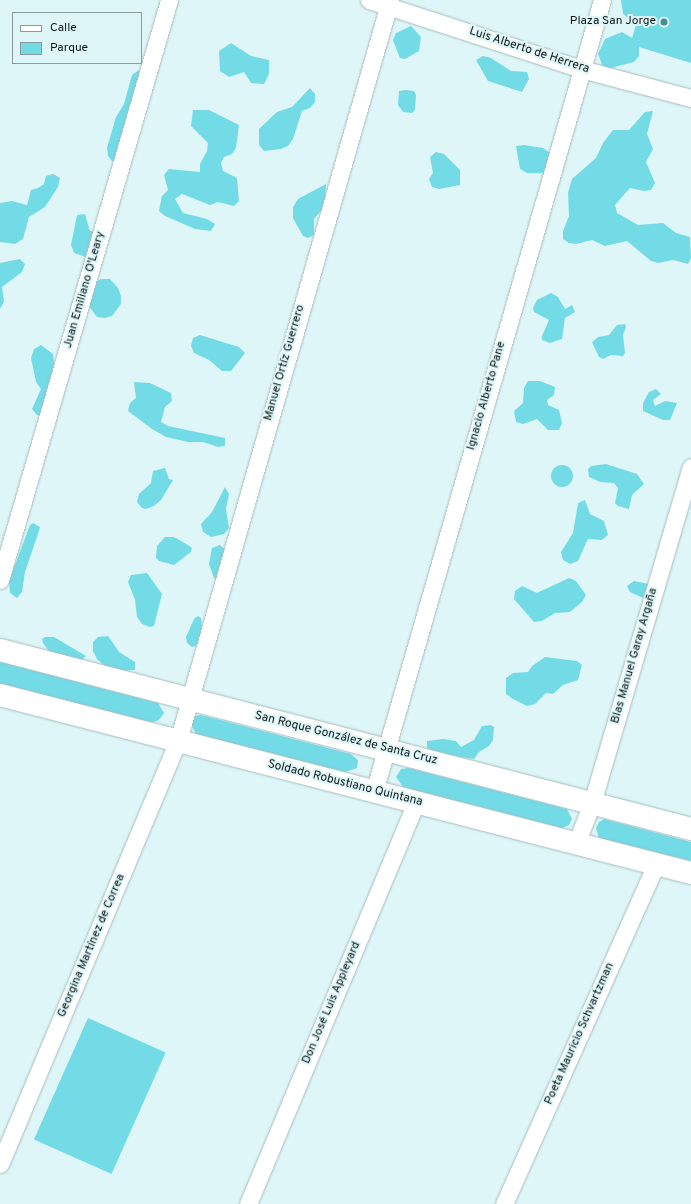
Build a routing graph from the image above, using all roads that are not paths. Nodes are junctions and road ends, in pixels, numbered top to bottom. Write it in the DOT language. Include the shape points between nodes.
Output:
graph roads {
  1 [pos="169,0"];
  2 [pos="369,0"];
  3 [pos="602,0"];
  4 [pos="389,3"];
  5 [pos="581,69"];
  6 [pos="691,98"];
  7 [pos="691,468"];
  8 [pos="0,580"];
  9 [pos="0,650"];
  10 [pos="0,695"];
  11 [pos="188,699"];
  12 [pos="180,734"];
  13 [pos="386,750"];
  14 [pos="374,792"];
  15 [pos="416,803"];
  16 [pos="592,803"];
  17 [pos="691,829"];
  18 [pos="576,844"];
  19 [pos="656,864"];
  20 [pos="691,874"];
  21 [pos="0,1164"];
  22 [pos="248,1204"];
  23 [pos="504,1204"];
  1 -- 8 [label="street, Juan Emiliano O'Leary"];
  2 -- 4 [label="street, Luis Alberto de Herrera"];
  3 -- 5 [label="street, Ignacio Alberto Pane"];
  4 -- 5 [label="street, Luis Alberto de Herrera"];
  4 -- 11 [label="street, Manuel Ortíz Guerrero"];
  5 -- 6 [label="street, Luis Alberto de Herrera"];
  5 -- 13 [label="street, Ignacio Alberto Pane"];
  7 -- 16 [label="street, Blas Manuel Garay Argaña"];
  9 -- 11 [label="street, San Roque González de Santa Cruz"];
  10 -- 12 [label="street, Soldado Robustiano Quintana"];
  11 -- 12 [label="street, Manuel Ortíz Guerrero"];
  11 -- 13 [label="street, San Roque González de Santa Cruz"];
  12 -- 14 [label="street, Soldado Robustiano Quintana"];
  12 -- 21 [label="street, Georgina Martínez de Correa"];
  13 -- 14 [label="street, Ignacio Alberto Pane"];
  13 -- 16 [label="street, San Roque González de Santa Cruz"];
  14 -- 15 [label="street, Soldado Robustiano Quintana"];
  15 -- 18 [label="street, Soldado Robustiano Quintana"];
  15 -- 22 [label="street, Don José Luis Appleyard"];
  16 -- 17 [label="street, San Roque González de Santa Cruz"];
  16 -- 18 [label="street, Blas Manuel Garay Argaña"];
  18 -- 19 [label="street, Soldado Robustiano Quintana"];
  19 -- 20 [label="street, Soldado Robustiano Quintana"];
  19 -- 23 [label="street, Poeta Mauricio Schvartzman"];
}
